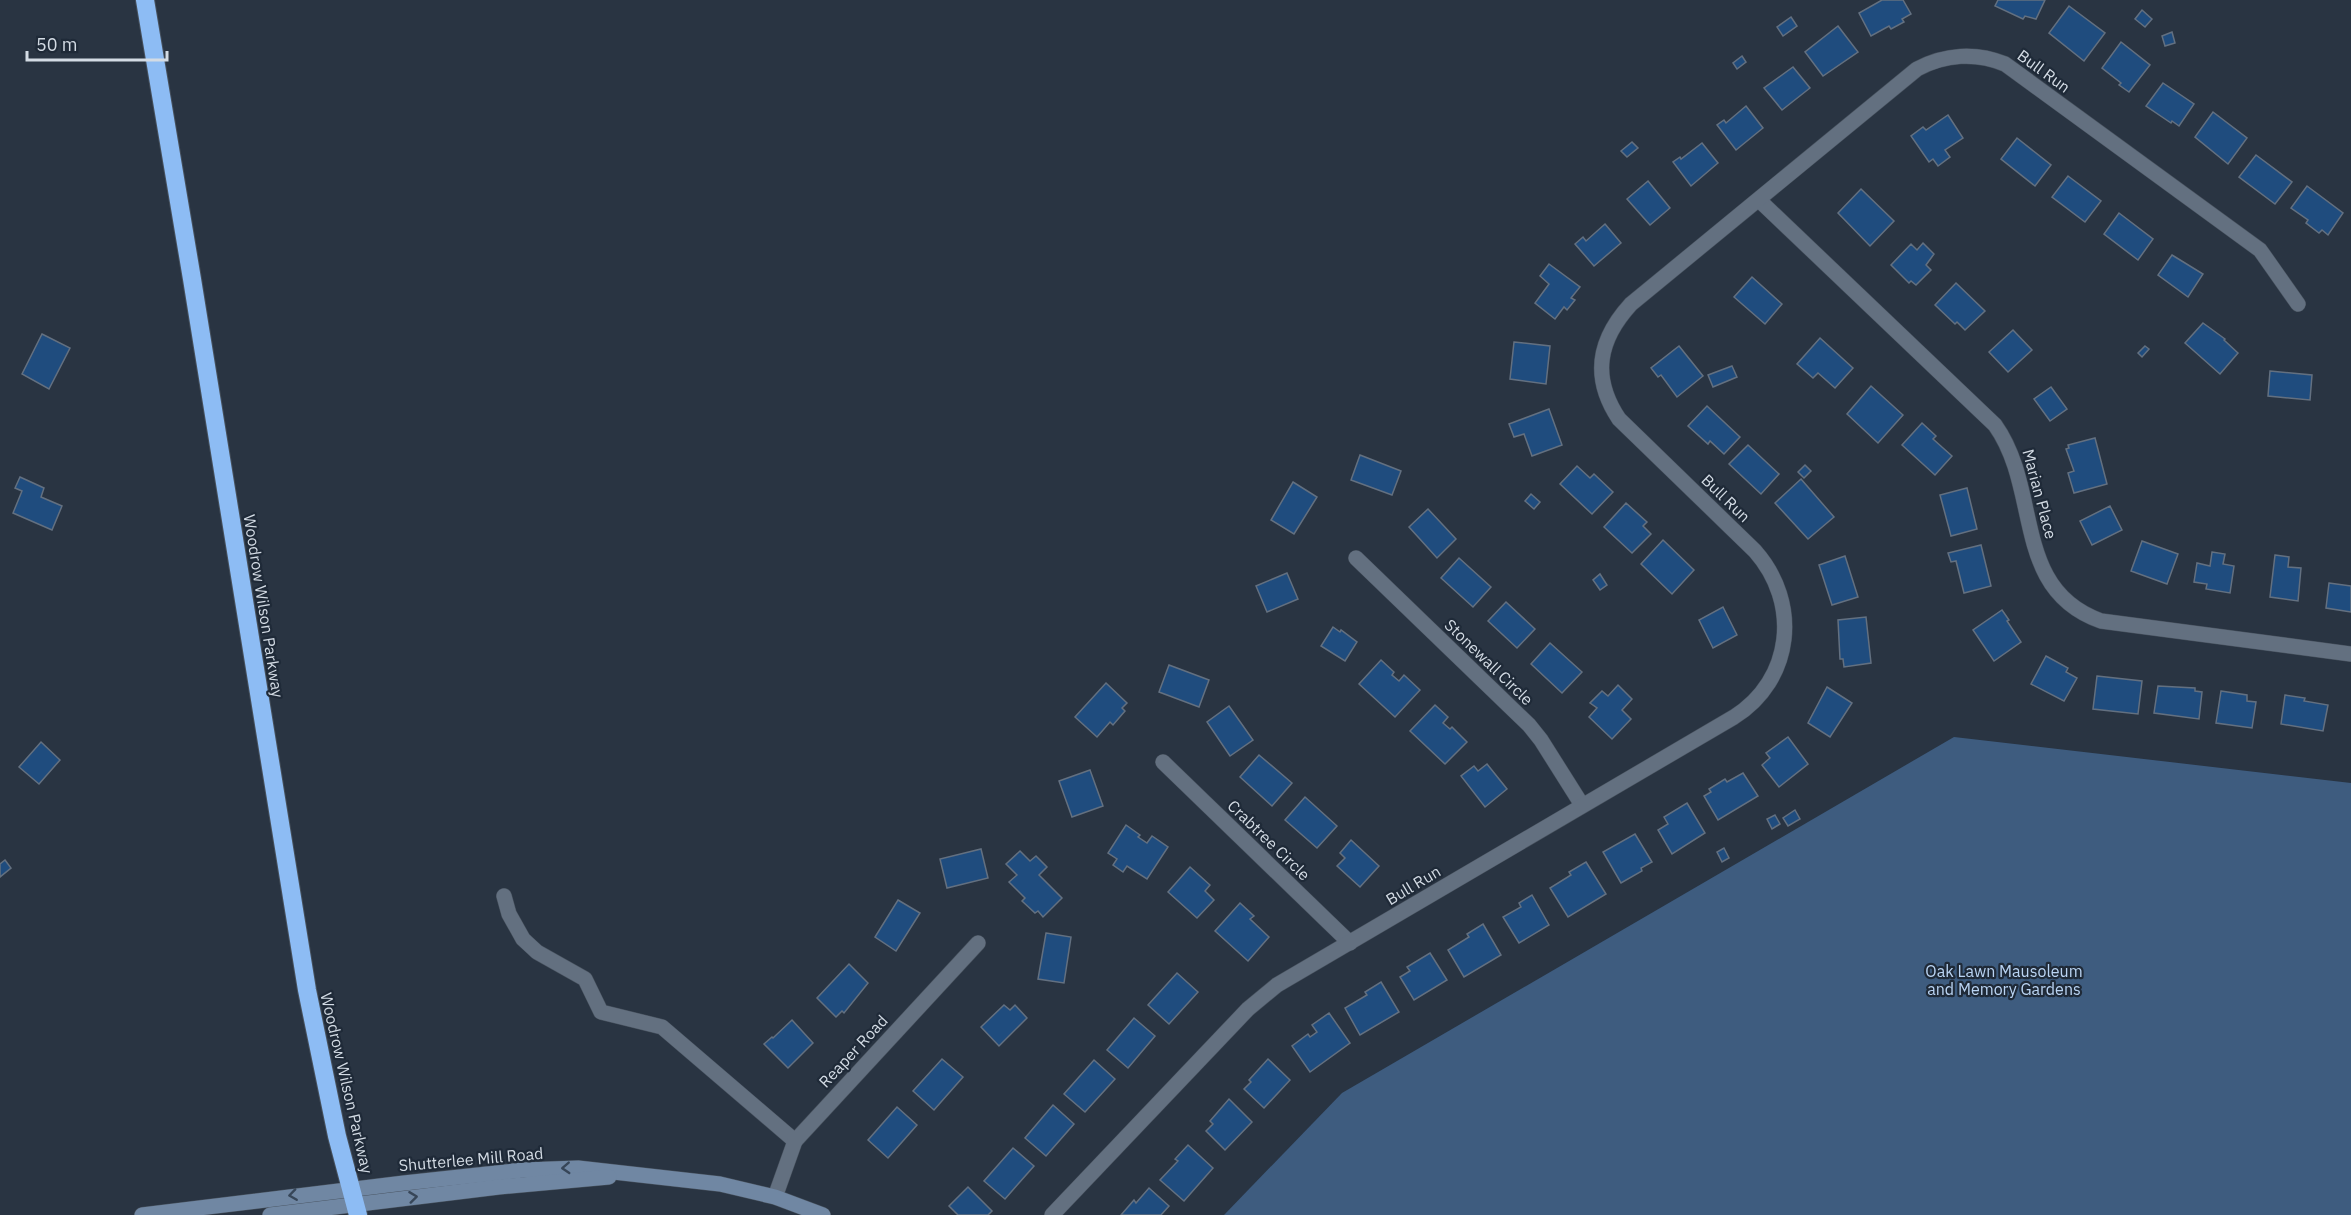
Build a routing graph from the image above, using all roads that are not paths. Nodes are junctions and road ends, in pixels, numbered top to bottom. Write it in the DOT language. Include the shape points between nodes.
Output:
graph roads {
  1 [pos="145,0"];
  2 [pos="1759,200"];
  3 [pos="2298,304"];
  4 [pos="1356,558"];
  5 [pos="2351,654"];
  6 [pos="1163,762"];
  7 [pos="1582,805"];
  8 [pos="504,896"];
  9 [pos="978,943"];
  10 [pos="1350,943"];
  11 [pos="795,1141"];
  12 [pos="776,1197"];
  13 [pos="355,1203"];
  14 [pos="142,1215"];
  15 [pos="270,1215"];
  16 [pos="823,1215"];
  17 [pos="1052,1215"];
  1 -- 13 [label="highway, Woodrow Wilson Parkway" via="307,990"];
  2 -- 3 [label="street, Bull Run" via="1917,69 1944,58 1981,57 2005,64 2260,250"];
  2 -- 5 [label="street, Marian Place" via="1995,425 2014,462 2043,573 2070,606 2101,621"];
  2 -- 7 [label="street, Bull Run" via="1631,304 1618,319 1604,347 1601,370 1607,399 1619,419 1770,570 1785,613 1781,656 1766,688 1748,707"];
  4 -- 7 [label="street, Stonewall Circle" via="1529,725"];
  6 -- 10 [label="street, Crabtree Circle"];
  7 -- 10 [label="street, Bull Run"];
  8 -- 11 [label="street" via="523,939 537,952 585,979 601,1012 662,1027"];
  9 -- 11 [label="street, Reaper Road"];
  10 -- 17 [label="street, Bull Run" via="1277,985 1255,1003"];
  11 -- 12 [label="street, Reaper Road"];
  12 -- 13 [label="street, Shutterlee Mill Road" via="720,1184 624,1174"];
  12 -- 16 [label="street, Shutterlee Mill Road"];
  13 -- 14 [label="street, Shutterlee Mill Road, one-way"];
  13 -- 15 [label="street, Shutterlee Mill Road"];
}
